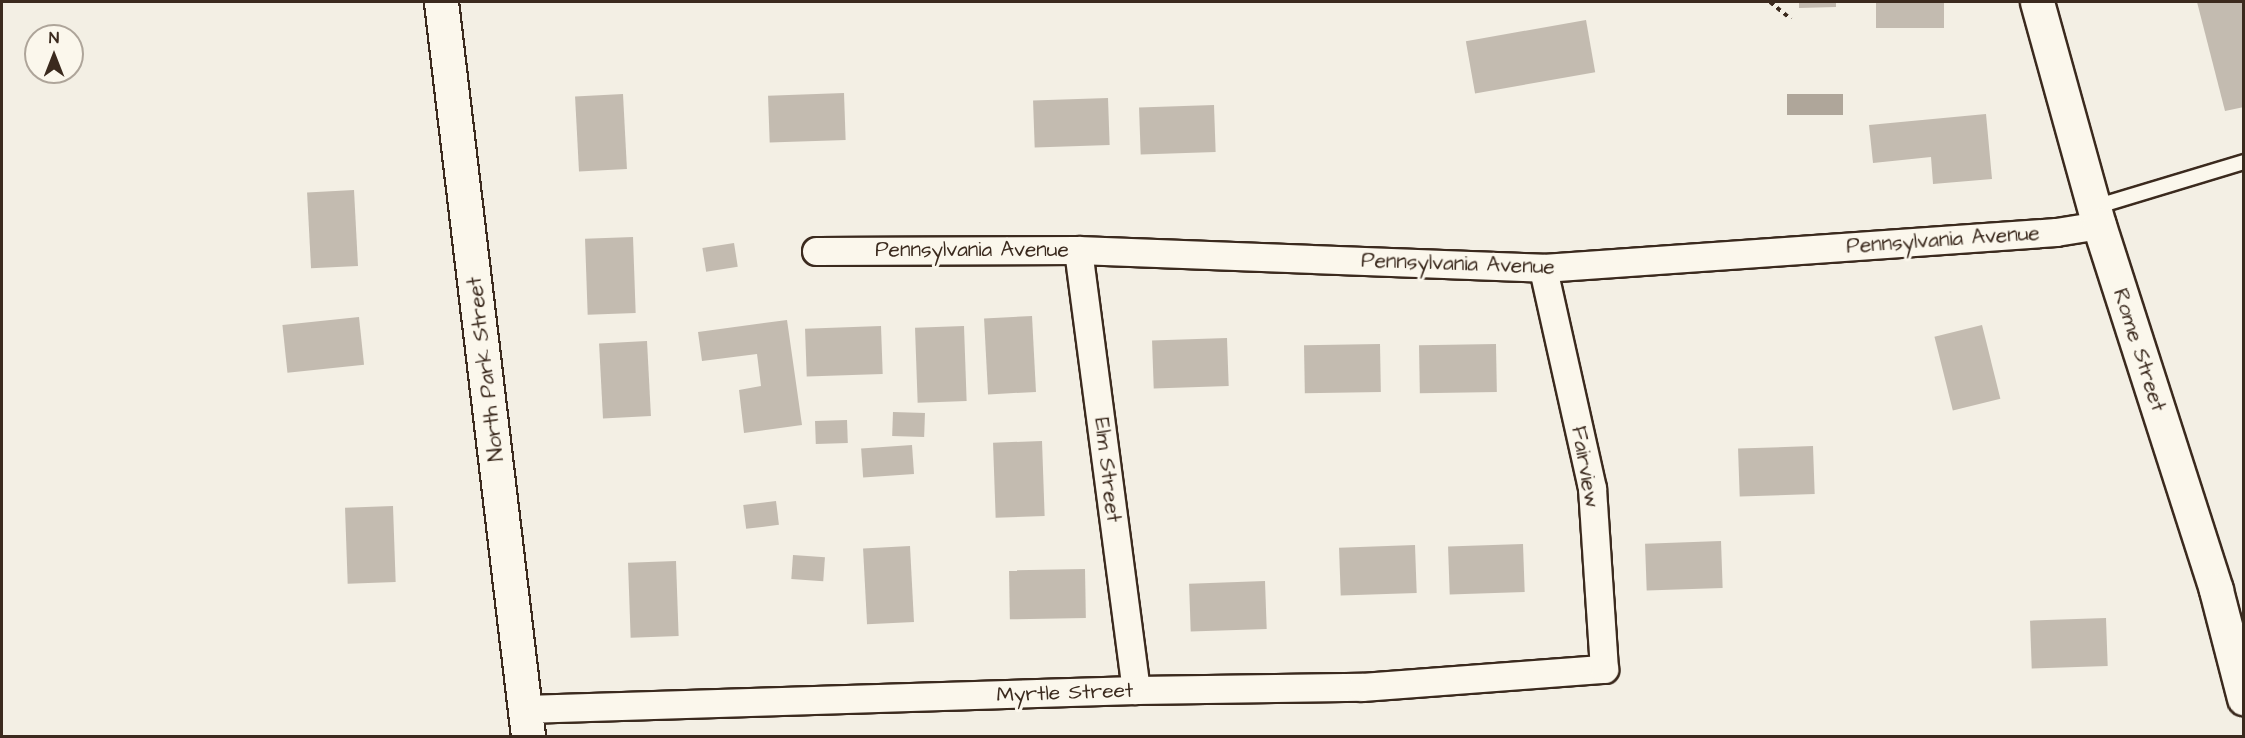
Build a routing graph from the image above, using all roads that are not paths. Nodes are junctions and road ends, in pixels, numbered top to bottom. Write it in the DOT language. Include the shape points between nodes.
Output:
graph roads {
  1 [pos="441,2"];
  2 [pos="2037,2"];
  3 [pos="2244,162"];
  4 [pos="2097,216"];
  5 [pos="816,250"];
  6 [pos="1078,250"];
  7 [pos="1544,268"];
  8 [pos="2230,588"];
  9 [pos="1604,669"];
  10 [pos="1136,690"];
  11 [pos="2244,698"];
  12 [pos="527,723"];
  1 -- 12 [label="main road, North Park Street"];
  2 -- 4 [label="main road, Rome Street"];
  3 -- 4 [label="lane"];
  4 -- 7 [label="street, Pennsylvania Avenue" via="2056,232"];
  4 -- 8 [label="main road, Rome Street"];
  5 -- 6 [label="street, Pennsylvania Avenue"];
  6 -- 7 [label="street, Pennsylvania Avenue"];
  6 -- 10 [label="street, Elm Street"];
  7 -- 9 [label="street, Fairview" via="1592,488"];
  8 -- 11 [label="main road, Rome Street"];
  9 -- 10 [label="street, Myrtle Street" via="1362,687"];
  10 -- 12 [label="street, Myrtle Street"];
}
